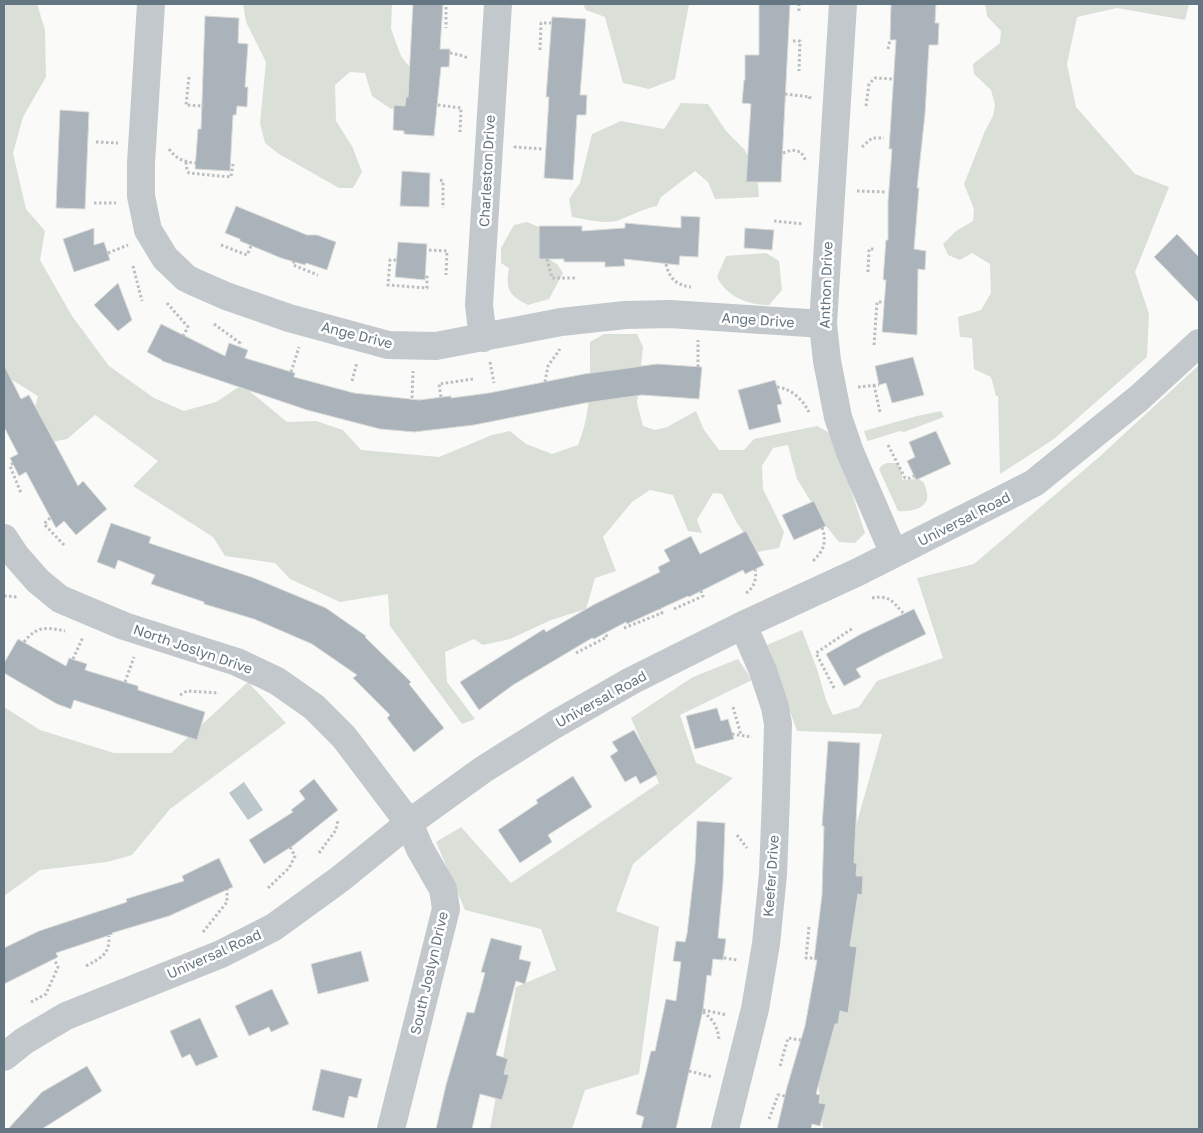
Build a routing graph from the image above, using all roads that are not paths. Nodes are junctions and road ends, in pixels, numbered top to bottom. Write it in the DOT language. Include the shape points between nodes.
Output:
graph roads {
  1 [pos="151,4"];
  2 [pos="498,4"];
  3 [pos="843,4"];
  4 [pos="823,324"];
  5 [pos="483,338"];
  6 [pos="1199,342"];
  7 [pos="4,538"];
  8 [pos="894,554"];
  9 [pos="743,625"];
  10 [pos="409,823"];
  11 [pos="4,1058"];
  12 [pos="391,1129"];
  13 [pos="725,1129"];
  1 -- 5 [label="street, Ange Drive" via="141,196 148,230 165,258 186,278 226,296 289,318 384,344 436,346"];
  2 -- 5 [label="street, Charleston Drive" via="479,305"];
  3 -- 4 [label="street, Anthon Drive"];
  4 -- 5 [label="street, Ange Drive" via="670,314 625,315 561,322"];
  4 -- 8 [label="street, Anthon Drive" via="827,362 840,422"];
  6 -- 8 [label="street, Universal Road" via="1139,398 1034,482"];
  7 -- 10 [label="street, North Joslyn Drive" via="38,581 60,599 124,626 237,662 288,688 314,707 344,737"];
  8 -- 9 [label="street, Universal Road"];
  9 -- 10 [label="street, Universal Road" via="631,681 554,725 484,769"];
  9 -- 13 [label="street, Keefer Drive" via="763,672 778,724 776,797 765,951 755,1009"];
  10 -- 11 [label="street, Universal Road" via="340,880 274,927 221,954 66,1016 24,1041"];
  10 -- 12 [label="street, South Joslyn Drive" via="443,889 446,909"];
}
